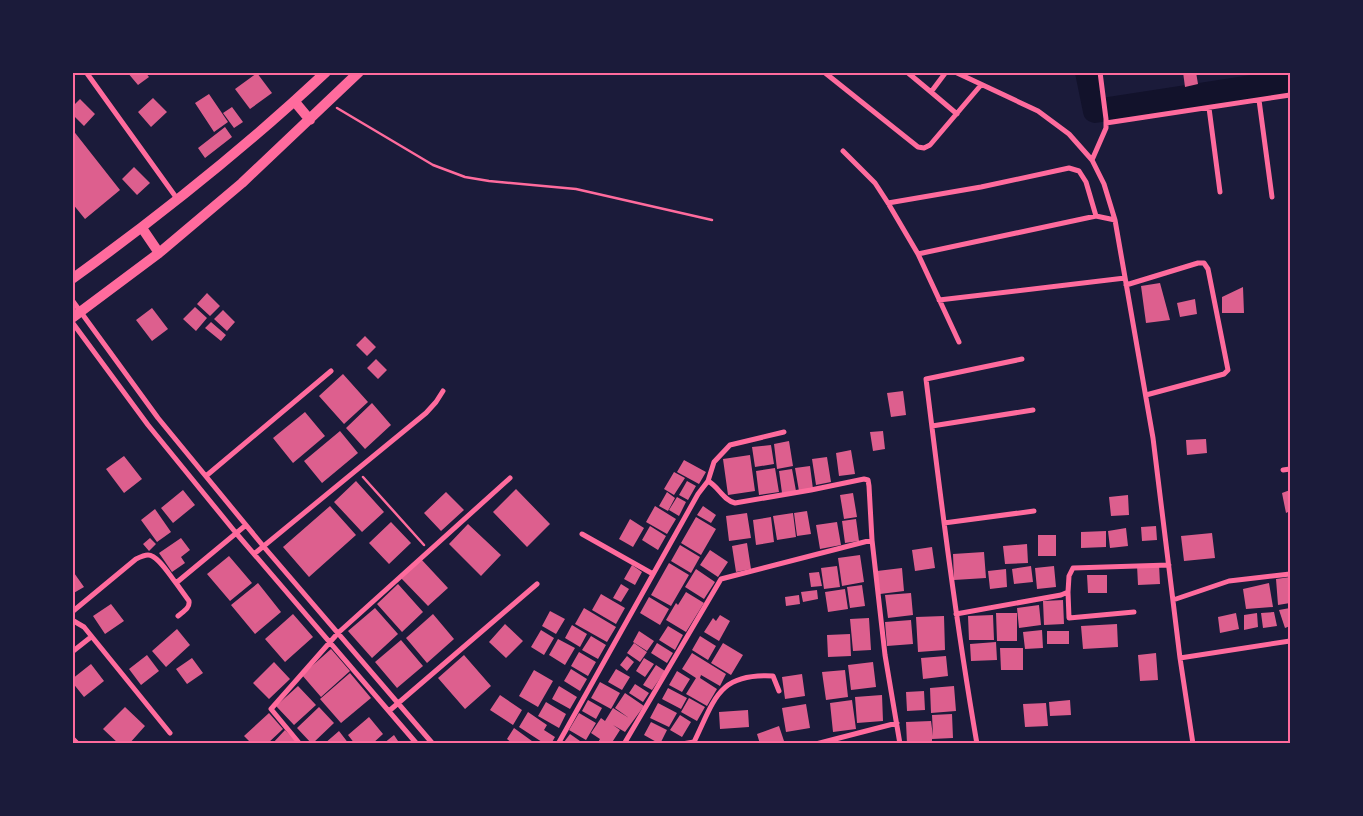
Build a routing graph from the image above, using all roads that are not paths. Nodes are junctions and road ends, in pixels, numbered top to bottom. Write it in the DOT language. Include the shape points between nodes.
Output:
graph roads {
  1 [pos="86,72"];
  2 [pos="326,72"];
  3 [pos="359,72"];
  4 [pos="824,72"];
  5 [pos="907,72"];
  6 [pos="946,72"];
  7 [pos="955,72"];
  8 [pos="1100,72"];
  9 [pos="981,85"];
  10 [pos="931,92"];
  11 [pos="1290,96"];
  12 [pos="1259,100"];
  13 [pos="295,102"];
  14 [pos="1209,108"];
  15 [pos="957,114"];
  16 [pos="310,120"];
  17 [pos="1106,121"];
  18 [pos="842,151"];
  19 [pos="1092,160"];
  20 [pos="1220,192"];
  21 [pos="1272,197"];
  22 [pos="178,201"];
  23 [pos="888,202"];
  24 [pos="1096,216"];
  25 [pos="1115,220"];
  26 [pos="142,228"];
  27 [pos="159,253"];
  28 [pos="918,254"];
  29 [pos="1125,278"];
  30 [pos="72,279"];
  31 [pos="1126,285"];
  32 [pos="72,300"];
  33 [pos="939,300"];
  34 [pos="81,311"];
  35 [pos="72,320"];
  36 [pos="959,342"];
  37 [pos="1022,359"];
  38 [pos="331,371"];
  39 [pos="443,391"];
  40 [pos="1146,395"];
  41 [pos="1033,410"];
  42 [pos="932,426"];
  43 [pos="784,432"];
  44 [pos="1290,469"];
  45 [pos="1283,470"];
  46 [pos="206,476"];
  47 [pos="510,478"];
  48 [pos="708,481"];
  49 [pos="1034,511"];
  50 [pos="944,523"];
  51 [pos="246,524"];
  52 [pos="236,533"];
  53 [pos="582,534"];
  54 [pos="872,540"];
  55 [pos="264,546"];
  56 [pos="254,554"];
  57 [pos="1169,565"];
  58 [pos="653,574"];
  59 [pos="1290,574"];
  60 [pos="176,584"];
  61 [pos="538,584"];
  62 [pos="1068,592"];
  63 [pos="1173,600"];
  64 [pos="72,612"];
  65 [pos="1134,612"];
  66 [pos="956,614"];
  67 [pos="178,616"];
  68 [pos="72,620"];
  69 [pos="338,633"];
  70 [pos="91,637"];
  71 [pos="330,641"];
  72 [pos="1290,641"];
  73 [pos="72,652"];
  74 [pos="1180,658"];
  75 [pos="779,691"];
  76 [pos="398,703"];
  77 [pos="389,711"];
  78 [pos="897,723"];
  79 [pos="170,733"];
  80 [pos="72,738"];
  81 [pos="694,743"];
  82 [pos="78,744"];
  83 [pos="300,744"];
  84 [pos="417,744"];
  85 [pos="434,744"];
  86 [pos="558,744"];
  87 [pos="624,744"];
  88 [pos="682,744"];
  89 [pos="816,744"];
  90 [pos="900,744"];
  91 [pos="977,744"];
  92 [pos="1193,744"];
  1 -- 22 [label="street"];
  2 -- 13 [label="highway"];
  3 -- 16 [label="highway"];
  4 -- 15 [label="street" via="918,147 930,145"];
  5 -- 10 [label="street"];
  6 -- 10 [label="street"];
  7 -- 9 [label="street"];
  8 -- 17 [label="street"];
  9 -- 15 [label="street"];
  9 -- 19 [label="street" via="1038,111 1068,134"];
  10 -- 15 [label="street"];
  11 -- 12 [label="street"];
  12 -- 14 [label="street"];
  12 -- 21 [label="street"];
  13 -- 16 [label="highway"];
  13 -- 22 [label="highway"];
  14 -- 17 [label="street"];
  14 -- 20 [label="street"];
  16 -- 27 [label="highway"];
  17 -- 19 [label="street"];
  18 -- 23 [label="street" via="875,183"];
  19 -- 25 [label="street" via="1104,184"];
  22 -- 26 [label="highway"];
  23 -- 24 [label="street" via="981,187 1068,168 1079,171 1086,182"];
  23 -- 28 [label="street"];
  24 -- 25 [label="street"];
  24 -- 28 [label="street"];
  25 -- 29 [label="street"];
  26 -- 27 [label="highway"];
  26 -- 30 [label="highway"];
  27 -- 34 [label="highway"];
  28 -- 33 [label="street"];
  29 -- 31 [label="street"];
  29 -- 33 [label="street"];
  31 -- 40 [label="street"];
  31 -- 40 [label="street" via="1204,263 1208,269 1228,370 1224,374"];
  32 -- 34 [label="street"];
  33 -- 36 [label="street"];
  34 -- 35 [label="highway"];
  34 -- 46 [label="street" via="158,418"];
  35 -- 52 [label="street" via="148,425"];
  37 -- 42 [label="street" via="926,379"];
  38 -- 46 [label="street"];
  39 -- 55 [label="street" via="426,413"];
  40 -- 57 [label="street"];
  41 -- 42 [label="street"];
  42 -- 50 [label="street"];
  43 -- 48 [label="street" via="730,446 714,462"];
  44 -- 45 [label="street"];
  46 -- 51 [label="street"];
  47 -- 69 [label="street"];
  48 -- 54 [label="street" via="735,502 868,480"];
  48 -- 58 [label="street" via="702,486"];
  49 -- 50 [label="street"];
  50 -- 66 [label="street"];
  51 -- 52 [label="street"];
  51 -- 55 [label="street"];
  52 -- 56 [label="street"];
  52 -- 60 [label="street"];
  53 -- 58 [label="street"];
  54 -- 78 [label="street" via="885,655"];
  54 -- 87 [label="street" via="721,579"];
  55 -- 56 [label="street"];
  55 -- 69 [label="street"];
  56 -- 71 [label="street"];
  57 -- 62 [label="street" via="1073,568"];
  57 -- 63 [label="street"];
  58 -- 86 [label="street"];
  59 -- 63 [label="street" via="1229,581"];
  60 -- 64 [label="street" via="154,556 147,555 136,559"];
  60 -- 67 [label="street" via="190,604"];
  61 -- 76 [label="street"];
  62 -- 65 [label="street" via="1069,618"];
  62 -- 66 [label="street"];
  63 -- 74 [label="street"];
  66 -- 91 [label="street"];
  68 -- 70 [label="street" via="84,627"];
  69 -- 71 [label="street"];
  69 -- 76 [label="street"];
  70 -- 73 [label="street"];
  70 -- 79 [label="street"];
  71 -- 77 [label="street"];
  71 -- 83 [label="street" via="271,709"];
  72 -- 74 [label="street"];
  74 -- 92 [label="street"];
  75 -- 81 [label="street" via="773,676 749,676 727,684"];
  76 -- 77 [label="street"];
  76 -- 85 [label="street"];
  77 -- 84 [label="street"];
  78 -- 89 [label="street"];
  78 -- 90 [label="street"];
  80 -- 82 [label="street"];
  81 -- 88 [label="street"];
}
